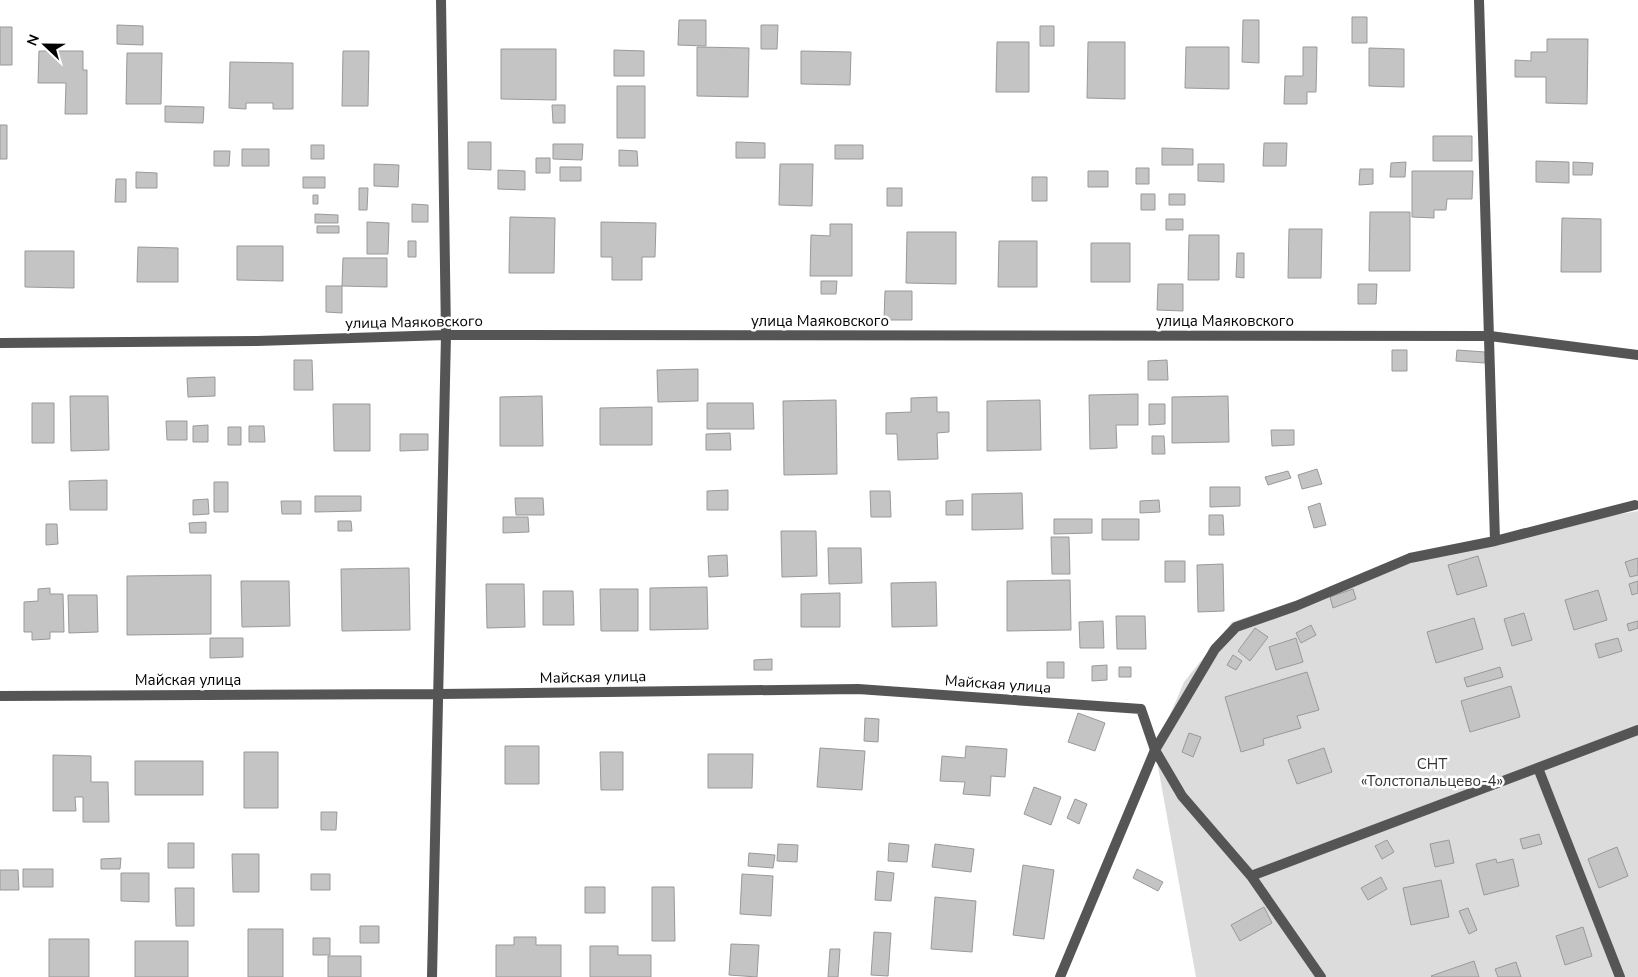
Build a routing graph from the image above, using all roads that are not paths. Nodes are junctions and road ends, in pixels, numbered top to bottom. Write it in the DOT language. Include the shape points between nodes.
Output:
graph roads {
  1 [pos="442,0"];
  2 [pos="1479,0"];
  3 [pos="446,335"];
  4 [pos="1490,336"];
  5 [pos="0,343"];
  6 [pos="1638,355"];
  7 [pos="1635,504"];
  8 [pos="1495,541"];
  9 [pos="439,694"];
  10 [pos="0,696"];
  11 [pos="1638,730"];
  12 [pos="1155,750"];
  13 [pos="1538,768"];
  14 [pos="1251,876"];
  15 [pos="432,977"];
  16 [pos="1060,977"];
  17 [pos="1321,977"];
  18 [pos="1620,977"];
  1 -- 3 [label="street"];
  2 -- 4 [label="street"];
  3 -- 4 [label="street, улица Маяковского"];
  3 -- 5 [label="street, улица Маяковского" via="257,341"];
  3 -- 9 [label="street"];
  4 -- 6 [label="street, улица Маяковского"];
  4 -- 8 [label="street"];
  7 -- 8 [label="street"];
  8 -- 12 [label="street" via="1410,558 1296,606 1236,627 1215,649"];
  9 -- 10 [label="street, Майская улица"];
  9 -- 12 [label="street, Майская улица" via="858,689 1141,709"];
  9 -- 15 [label="street"];
  11 -- 13 [label="street"];
  12 -- 14 [label="street" via="1182,796"];
  12 -- 16 [label="street"];
  13 -- 14 [label="street"];
  13 -- 18 [label="street"];
  14 -- 17 [label="street"];
}
